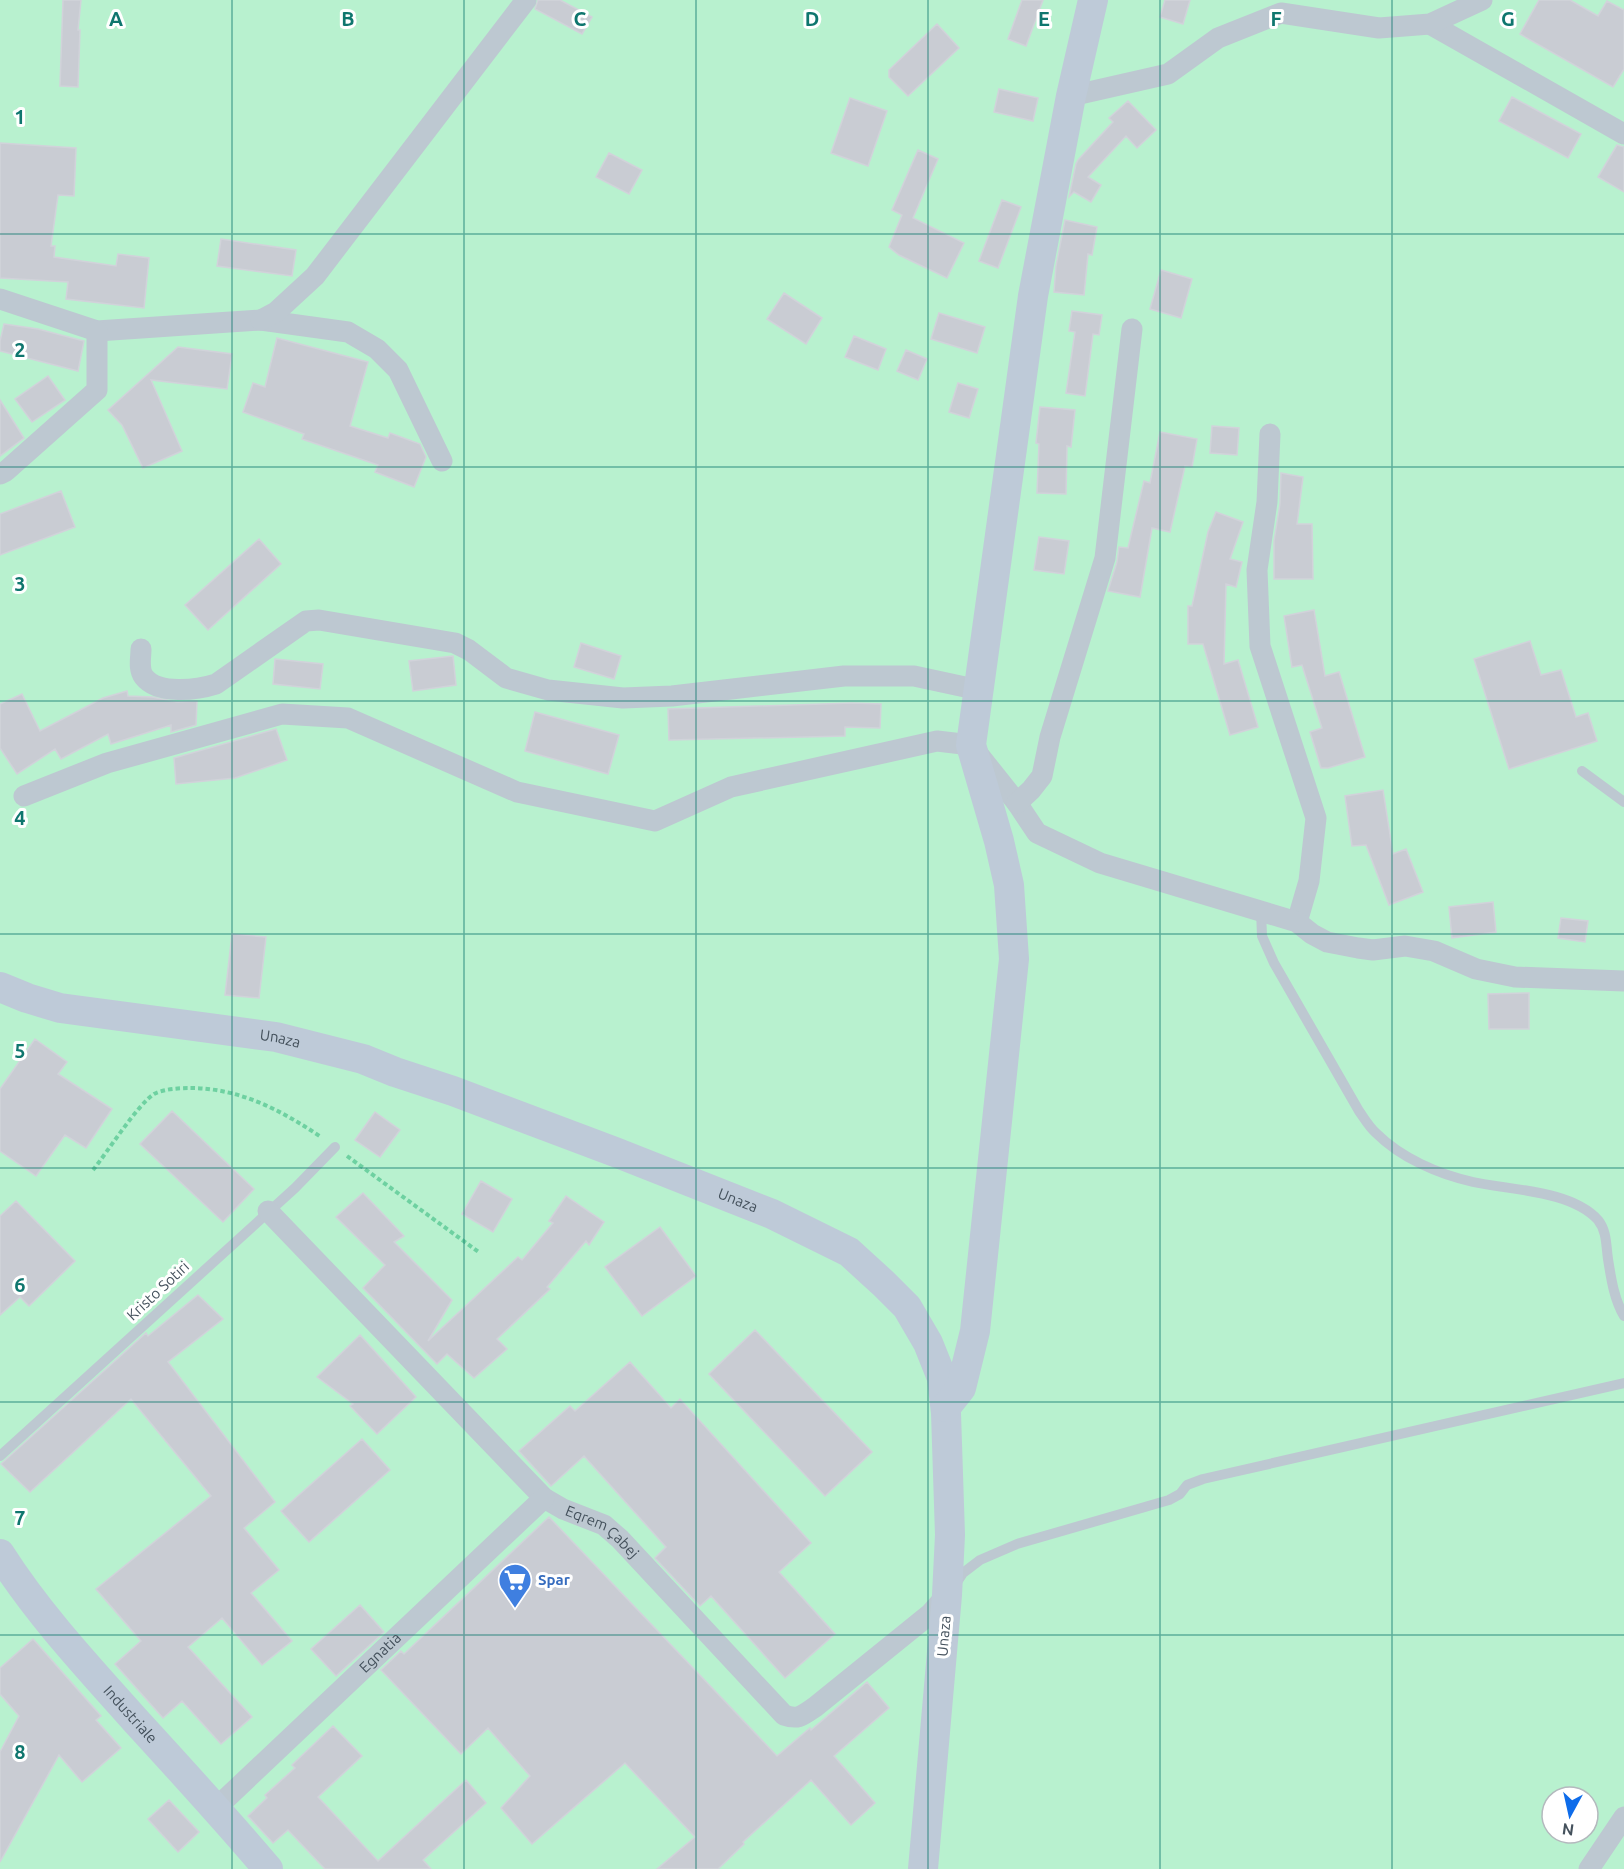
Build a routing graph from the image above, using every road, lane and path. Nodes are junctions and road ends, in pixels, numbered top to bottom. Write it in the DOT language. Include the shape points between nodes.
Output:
graph roads {
  1 [pos="526,0"];
  2 [pos="1093,0"];
  3 [pos="1482,0"];
  4 [pos="1430,24"];
  5 [pos="1071,96"];
  6 [pos="1624,134"];
  7 [pos="0,299"];
  8 [pos="261,320"];
  9 [pos="1132,329"];
  10 [pos="97,331"];
  11 [pos="1270,434"];
  12 [pos="442,461"];
  13 [pos="0,474"];
  14 [pos="141,649"];
  15 [pos="979,690"];
  16 [pos="971,745"];
  17 [pos="1582,771"];
  18 [pos="24,796"];
  19 [pos="1624,802"];
  20 [pos="1017,803"];
  21 [pos="1261,910"];
  22 [pos="1297,922"];
  23 [pos="1624,981"];
  24 [pos="0,987"];
  25 [pos="335,1147"];
  26 [pos="93,1170"];
  27 [pos="268,1211"];
  28 [pos="480,1253"];
  29 [pos="1624,1316"];
  30 [pos="1624,1383"];
  31 [pos="946,1407"];
  32 [pos="0,1456"];
  33 [pos="544,1498"];
  34 [pos="0,1554"];
  35 [pos="948,1595"];
  36 [pos="216,1809"];
  37 [pos="1624,1817"];
  38 [pos="1591,1868"];
  39 [pos="268,1869"];
  40 [pos="923,1869"];
  1 -- 8 [label="street" via="315,276 276,312"];
  2 -- 5 [label="main road"];
  3 -- 4 [label="street"];
  4 -- 5 [label="street" via="1379,28 1281,13 1218,38 1168,74"];
  4 -- 6 [label="street"];
  5 -- 15 [label="main road" via="1033,296"];
  7 -- 10 [label="street"];
  8 -- 10 [label="street"];
  8 -- 12 [label="street" via="348,332 377,349 398,370"];
  9 -- 20 [label="street" via="1105,558 1050,737 1042,776"];
  10 -- 13 [label="street" via="97,390"];
  11 -- 22 [label="street" via="1267,502 1257,570 1260,646 1316,818 1309,881"];
  14 -- 15 [label="street" via="140,668 144,677 156,685 179,690 216,684 306,621 319,620 455,643 506,678 548,690 622,698 844,676 914,676"];
  15 -- 16 [label="main road"];
  16 -- 18 [label="street" via="937,741 731,787 655,821 517,792 348,718 282,714 108,763"];
  16 -- 20 [label="street"];
  16 -- 31 [label="main road" via="1009,885 1014,959 975,1331 961,1388"];
  17 -- 19 [label="lane"];
  20 -- 21 [label="street" via="1037,833 1100,863"];
  21 -- 22 [label="street"];
  21 -- 29 [label="lane" via="1262,936 1274,963 1375,1132 1416,1162 1441,1173 1562,1199 1589,1213 1603,1229 1618,1306"];
  22 -- 23 [label="street" via="1327,942 1373,950 1405,946 1434,951 1476,969 1515,977"];
  24 -- 31 [label="main road, Unaza" via="60,1008 276,1037 363,1059 772,1214 849,1252 907,1307 928,1342 942,1378"];
  25 -- 26 [label="path" via="264,1104 229,1091 178,1088 154,1094"];
  25 -- 27 [label="lane, Kristo Sotiri"];
  25 -- 28 [label="path"];
  27 -- 32 [label="lane, Kristo Sotiri"];
  27 -- 33 [label="street, Eqrem Çabej"];
  30 -- 35 [label="lane" via="1203,1479 1186,1485 1169,1500 1017,1544 980,1560 963,1573"];
  31 -- 35 [label="main road, Unaza"];
  33 -- 35 [label="street, Eqrem Çabej" via="604,1525 620,1539 772,1704 794,1719 930,1614"];
  33 -- 36 [label="street, Egnatia"];
  34 -- 36 [label="main road, Industriale" via="64,1641"];
  35 -- 40 [label="main road, Unaza"];
  36 -- 39 [label="main road, Industriale"];
  37 -- 38 [label="street"];
}
